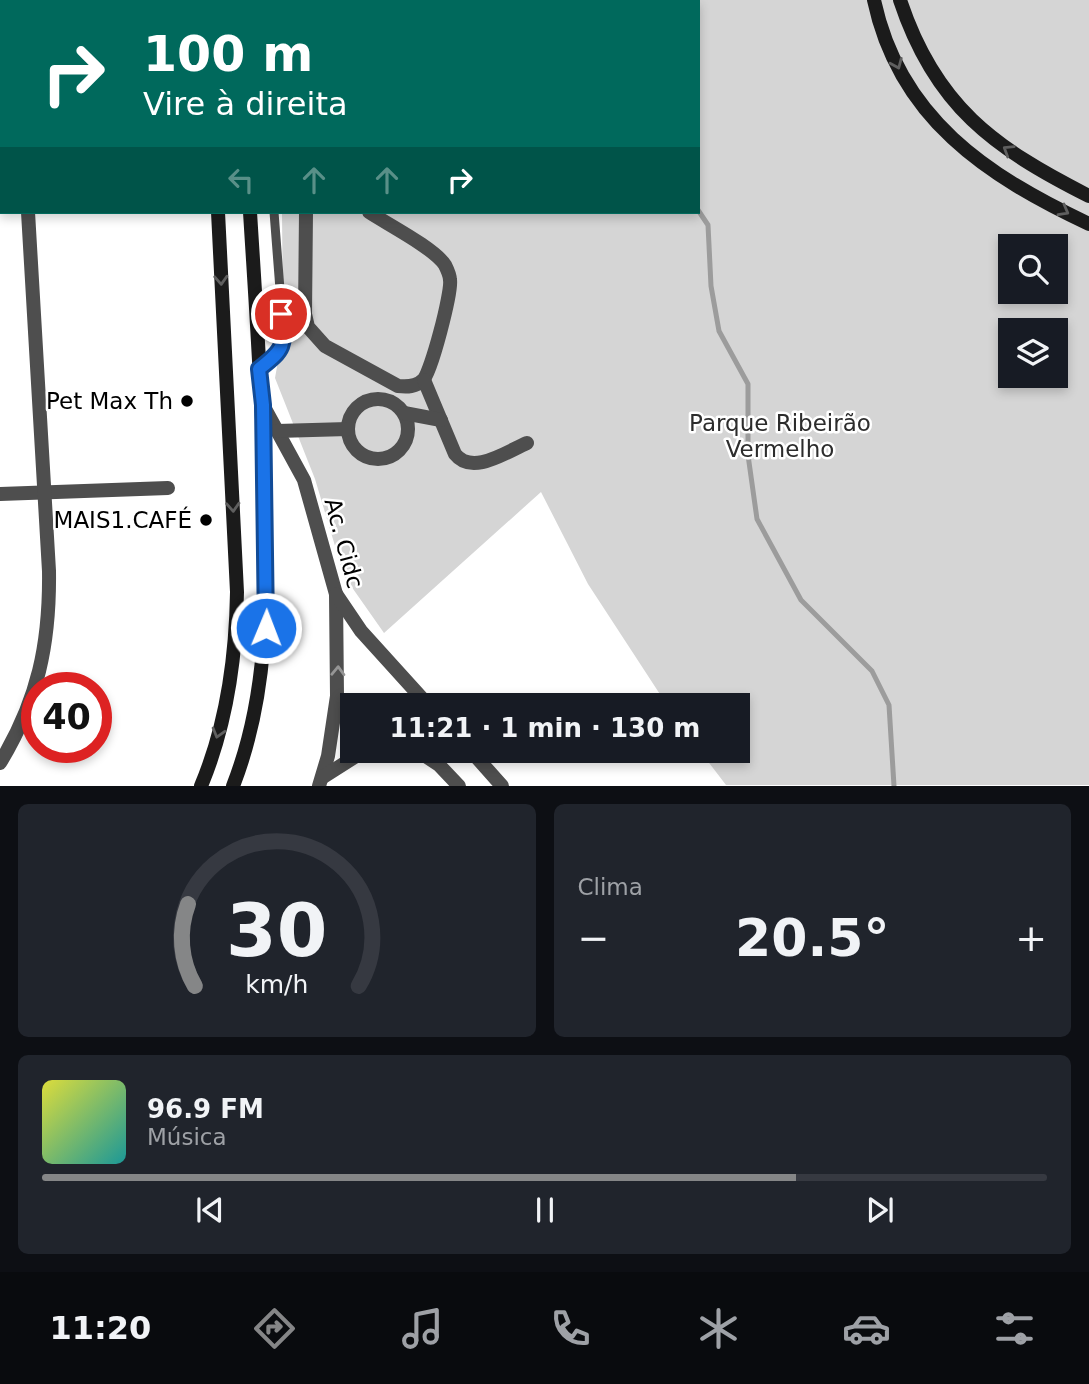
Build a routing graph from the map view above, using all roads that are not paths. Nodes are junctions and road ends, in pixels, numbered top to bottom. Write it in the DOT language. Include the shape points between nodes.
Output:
graph roads {
  1 [pos="874,0"];
  2 [pos="900,0"];
  3 [pos="1089,196"];
  4 [pos="28,214"];
  5 [pos="218,214"];
  6 [pos="250,214"];
  7 [pos="274,214"];
  8 [pos="306,214"];
  9 [pos="372,214"];
  10 [pos="1089,224"];
  11 [pos="259,369"];
  12 [pos="424,380"];
  13 [pos="398,386"];
  14 [pos="391,402"];
  15 [pos="263,405"];
  16 [pos="404,413"];
  17 [pos="442,420"];
  18 [pos="348,429"];
  19 [pos="276,431"];
  20 [pos="527,443"];
  21 [pos="168,488"];
  22 [pos="45,492"];
  23 [pos="0,494"];
  24 [pos="336,594"];
  25 [pos="417,693"];
  26 [pos="0,763"];
  27 [pos="347,763"];
  28 [pos="436,763"];
  29 [pos="482,763"];
  30 [pos="321,781"];
  31 [pos="201,786"];
  32 [pos="233,786"];
  33 [pos="459,786"];
  34 [pos="502,786"];
  1 -- 10 [label="street, one-way" via="900,73 942,129 987,169"];
  3 -- 2 [label="street, one-way" via="992,140 955,104 932,73"];
  4 -- 22 [label="street"];
  5 -- 31 [label="street, one-way" via="236,626 225,709"];
  6 -- 11 [label="street"];
  7 -- 11 [label="lane" via="284,341 280,353"];
  8 -- 13 [label="street" via="307,327 325,346"];
  9 -- 12 [label="street" via="433,253 445,264 450,279 450,295"];
  11 -- 15 [label="street"];
  12 -- 13 [label="street" via="411,387"];
  12 -- 17 [label="street"];
  13 -- 14 [label="street"];
  14 -- 16 [label="street"];
  14 -- 18 [label="street" via="366,401 353,412"];
  15 -- 19 [label="street, Ac. Cidc"];
  15 -- 32 [label="street" via="265,646 256,709"];
  16 -- 17 [label="street"];
  16 -- 18 [label="street" via="409,430 404,446 382,460 358,452"];
  17 -- 20 [label="street" via="455,454 469,464"];
  18 -- 19 [label="street"];
  19 -- 24 [label="street, Ac. Cidc" via="304,480"];
  21 -- 22 [label="street"];
  22 -- 23 [label="street"];
  22 -- 26 [label="street" via="50,595 45,646 33,698"];
  24 -- 25 [label="street" via="361,631"];
  30 -- 24 [label="street, Ac. Cidc, one-way" via="337,696"];
  27 -- 30 [label="street"];
  28 -- 33 [label="street"];
  29 -- 34 [label="street"];
}
